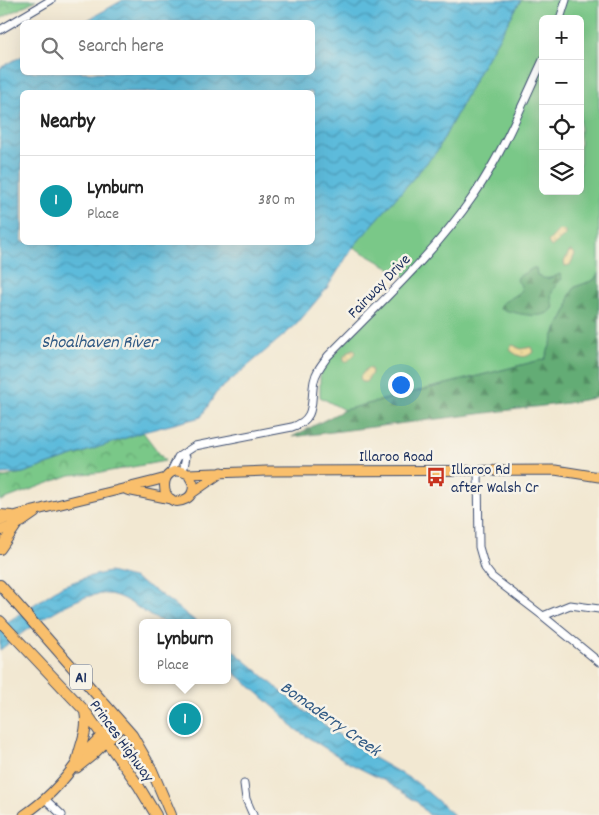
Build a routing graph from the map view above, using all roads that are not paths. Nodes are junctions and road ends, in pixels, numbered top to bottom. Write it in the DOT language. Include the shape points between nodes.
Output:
graph roads {
  1 [pos="51,0"];
  2 [pos="566,0"];
  3 [pos="561,15"];
  4 [pos="0,30"];
  5 [pos="539,68"];
  6 [pos="183,454"];
  7 [pos="478,470"];
  8 [pos="223,472"];
  9 [pos="185,473"];
  10 [pos="168,476"];
  11 [pos="599,477"];
  12 [pos="124,490"];
  13 [pos="192,493"];
  14 [pos="171,499"];
  15 [pos="0,515"];
  16 [pos="15,520"];
  17 [pos="0,521"];
  18 [pos="0,531"];
  19 [pos="0,550"];
  20 [pos="0,586"];
  21 [pos="599,609"];
  22 [pos="543,616"];
  23 [pos="0,621"];
  24 [pos="599,662"];
  25 [pos="84,710"];
  26 [pos="121,722"];
  27 [pos="104,738"];
  28 [pos="75,766"];
  29 [pos="244,784"];
  30 [pos="45,799"];
  31 [pos="24,815"];
  32 [pos="62,815"];
  33 [pos="156,815"];
  34 [pos="171,815"];
  35 [pos="253,815"];
  1 -- 4 [label="street"];
  2 -- 3 [label="street"];
  5 -- 6 [label="street, Fairway Drive" via="498,154 474,195 424,258 320,366 308,418 292,427 195,446"];
  6 -- 9 [label="street" via="186,457"];
  6 -- 10 [label="street"];
  7 -- 8 [label="main road, Illaroo Road"];
  7 -- 11 [label="main road, Illaroo Road" via="555,470"];
  7 -- 22 [label="street" via="479,547 485,568"];
  8 -- 9 [label="main road, Illaroo Road"];
  8 -- 13 [label="main road, Illaroo Road"];
  9 -- 10 [label="main road, Illaroo Road" via="178,471"];
  9 -- 13 [label="main road" via="193,483"];
  10 -- 12 [label="main road, Illaroo Road"];
  10 -- 14 [label="main road" via="164,487"];
  12 -- 14 [label="main road, Illaroo Road"];
  12 -- 16 [label="main road, Illaroo Road" via="72,500"];
  13 -- 14 [label="main road, Illaroo Road" via="185,500"];
  15 -- 16 [label="highway"];
  16 -- 17 [label="main road, Illaroo Road"];
  16 -- 18 [label="main road, Illaroo Road"];
  16 -- 19 [label="highway"];
  20 -- 26 [label="highway, Princes Highway / A1"];
  21 -- 22 [label="street" via="570,605"];
  22 -- 24 [label="street"];
  23 -- 25 [label="highway, Princes Highway / A1"];
  25 -- 27 [label="highway, Princes Highway / A1"];
  25 -- 28 [label="highway" via="87,722"];
  26 -- 27 [label="main road"];
  26 -- 34 [label="highway, Princes Highway / A1" via="151,768"];
  27 -- 28 [label="main road"];
  27 -- 33 [label="highway, Princes Highway / A1"];
  28 -- 30 [label="main road"];
  29 -- 35 [label="street"];
  30 -- 31 [label="main road"];
  30 -- 32 [label="street"];
}
